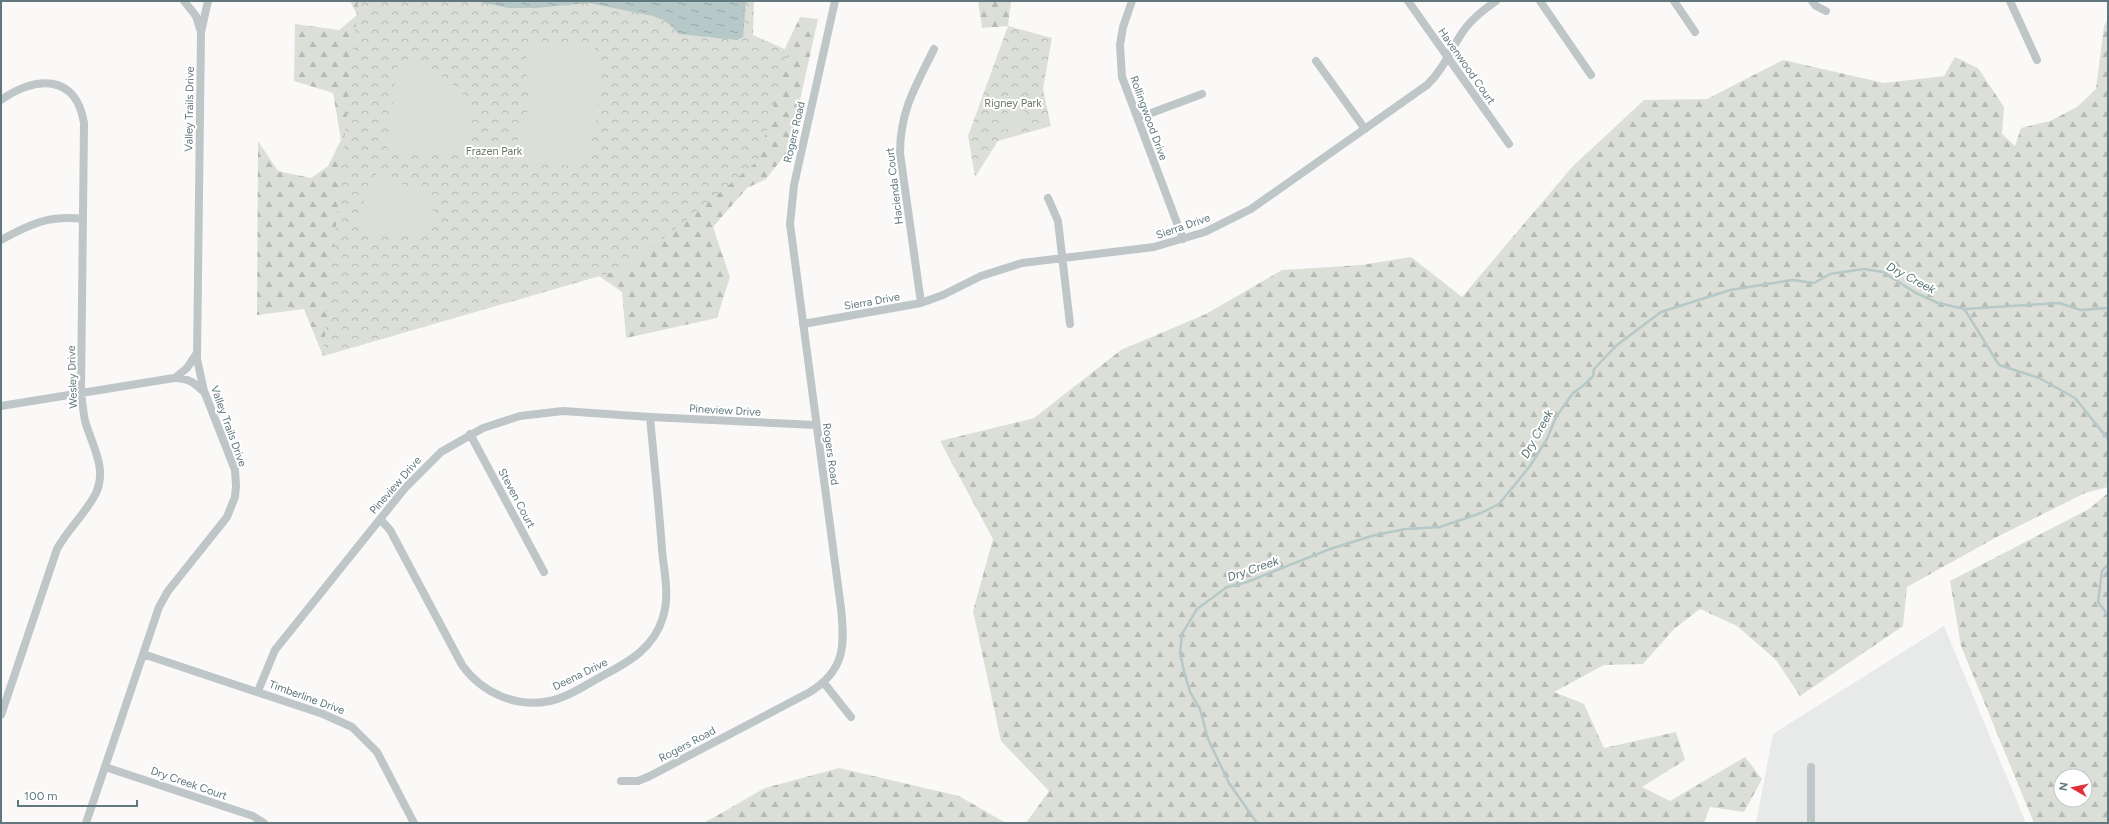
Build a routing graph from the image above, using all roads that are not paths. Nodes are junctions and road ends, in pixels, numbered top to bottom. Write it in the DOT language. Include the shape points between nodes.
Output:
graph roads {
  1 [pos="184,1"];
  2 [pos="208,1"];
  3 [pos="835,1"];
  4 [pos="1132,1"];
  5 [pos="1408,1"];
  6 [pos="1496,1"];
  7 [pos="1540,1"];
  8 [pos="1674,1"];
  9 [pos="1812,1"];
  10 [pos="2010,1"];
  11 [pos="1826,11"];
  12 [pos="200,32"];
  13 [pos="1695,32"];
  14 [pos="934,49"];
  15 [pos="1447,58"];
  16 [pos="2037,60"];
  17 [pos="1316,61"];
  18 [pos="1591,75"];
  19 [pos="1202,94"];
  20 [pos="1,100"];
  21 [pos="1138,118"];
  22 [pos="1365,129"];
  23 [pos="1509,144"];
  24 [pos="1048,198"];
  25 [pos="83,219"];
  26 [pos="1,240"];
  27 [pos="1183,240"];
  28 [pos="1063,259"];
  29 [pos="921,303"];
  30 [pos="803,324"];
  31 [pos="1070,324"];
  32 [pos="197,353"];
  33 [pos="174,378"];
  34 [pos="204,391"];
  35 [pos="81,394"];
  36 [pos="1,406"];
  37 [pos="650,417"];
  38 [pos="816,425"];
  39 [pos="470,434"];
  40 [pos="380,519"];
  41 [pos="544,572"];
  42 [pos="143,654"];
  43 [pos="824,683"];
  44 [pos="258,692"];
  45 [pos="1,715"];
  46 [pos="851,717"];
  47 [pos="1811,767"];
  48 [pos="105,768"];
  49 [pos="621,781"];
  50 [pos="86,823"];
  51 [pos="264,823"];
  52 [pos="414,823"];
  53 [pos="1811,823"];
  1 -- 12 [label="street" via="196,16"];
  2 -- 12 [label="street, Valley Trails Drive"];
  3 -- 30 [label="street, Rogers Road" via="791,207 793,253"];
  4 -- 21 [label="street, Rollingwood Drive" via="1123,27 1120,66"];
  5 -- 15 [label="street, Havenwood Court"];
  6 -- 15 [label="street, Sierra Drive" via="1474,18 1460,35"];
  7 -- 18 [label="street"];
  8 -- 13 [label="street"];
  9 -- 11 [label="street"];
  10 -- 16 [label="street"];
  12 -- 32 [label="street, Valley Trails Drive"];
  14 -- 29 [label="street, Hacienda Court" via="905,109 900,138"];
  15 -- 22 [label="street, Sierra Drive" via="1442,69 1427,85"];
  15 -- 23 [label="street, Havenwood Court"];
  17 -- 22 [label="street"];
  19 -- 21 [label="street"];
  20 -- 25 [label="street, Wesley Drive" via="28,85 44,83 60,86 79,104 84,123"];
  21 -- 27 [label="street, Rollingwood Drive"];
  22 -- 27 [label="street, Sierra Drive" via="1251,209"];
  24 -- 28 [label="street" via="1058,221"];
  25 -- 26 [label="street" via="55,218 36,222"];
  25 -- 35 [label="street, Wesley Drive"];
  27 -- 28 [label="street, Sierra Drive" via="1154,247"];
  28 -- 29 [label="street, Sierra Drive" via="996,270"];
  28 -- 31 [label="street"];
  29 -- 30 [label="street, Sierra Drive"];
  30 -- 38 [label="street, Rogers Road"];
  32 -- 33 [label="street" via="187,368"];
  32 -- 34 [label="street, Valley Trails Drive"];
  33 -- 34 [label="street" via="192,381"];
  33 -- 35 [label="street"];
  34 -- 42 [label="street, Valley Trails Drive" via="235,470 235,497 227,517 163,598"];
  35 -- 36 [label="street"];
  35 -- 45 [label="street, Wesley Drive" via="86,423 98,458 96,491 57,548"];
  37 -- 38 [label="street, Pineview Drive"];
  37 -- 39 [label="street, Pineview Drive" via="588,411 544,412 506,419"];
  37 -- 40 [label="street, Deena Drive" via="666,588 663,617 652,640 634,658 551,701 519,702 502,698 476,681 462,665 390,530"];
  38 -- 43 [label="street, Rogers Road" via="843,628 838,663"];
  39 -- 40 [label="street, Pineview Drive" via="441,452 421,470"];
  39 -- 41 [label="street, Steven Court"];
  40 -- 44 [label="street, Pineview Drive" via="276,650"];
  42 -- 44 [label="street, Timberline Drive"];
  42 -- 48 [label="street, Valley Trails Drive"];
  43 -- 46 [label="street"];
  43 -- 49 [label="street, Rogers Road" via="650,776 638,781"];
  44 -- 52 [label="street, Timberline Drive" via="323,714 345,723 360,733 377,752"];
  47 -- 53 [label="street"];
  48 -- 50 [label="street, Valley Trails Drive"];
  48 -- 51 [label="street, Dry Creek Court" via="253,816"];
}
